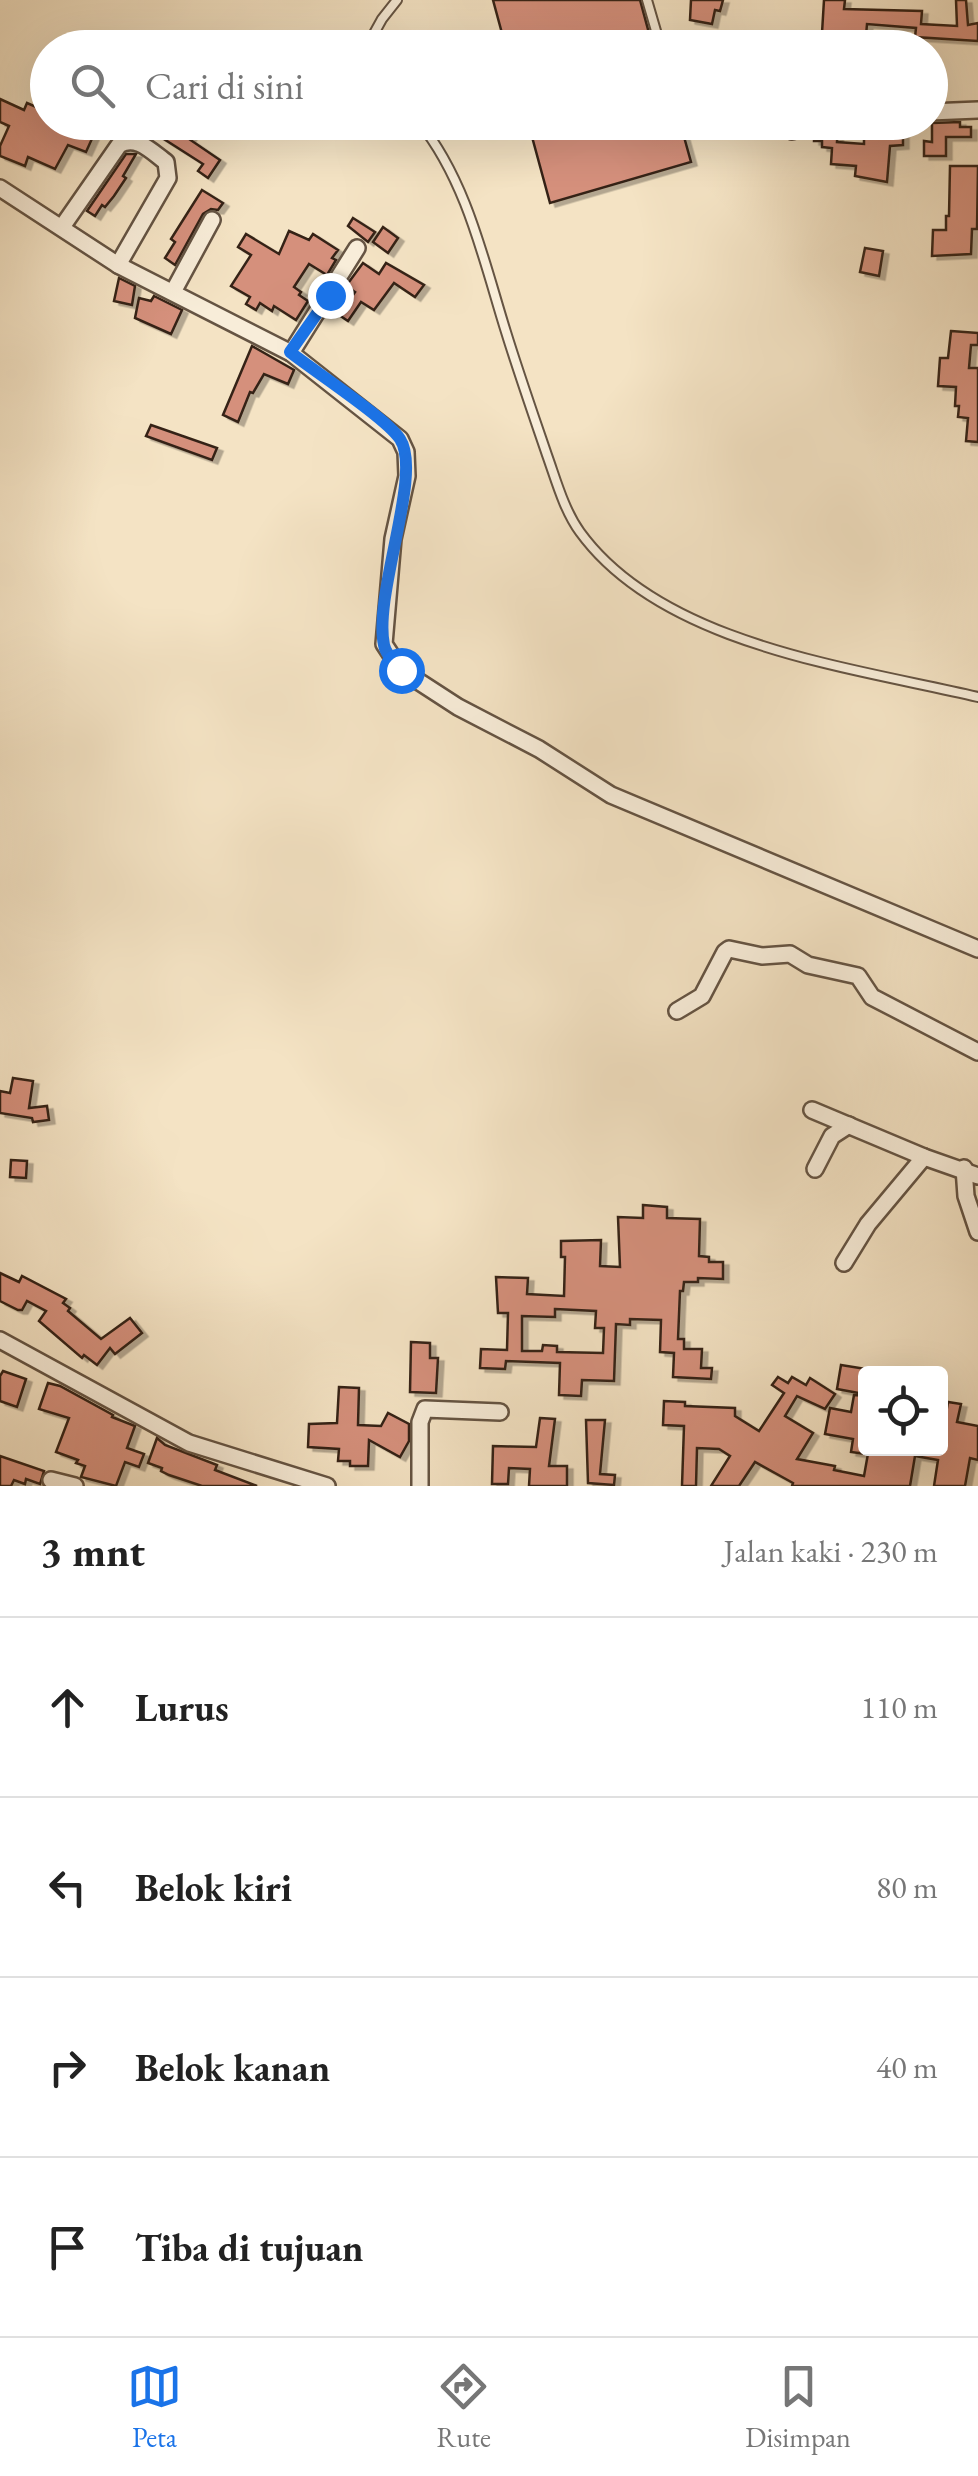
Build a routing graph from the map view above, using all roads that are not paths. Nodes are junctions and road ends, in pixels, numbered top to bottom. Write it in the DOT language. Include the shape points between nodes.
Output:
graph roads {
  1 [pos="397,0"];
  2 [pos="647,0"];
  3 [pos="378,30"];
  4 [pos="656,30"];
  5 [pos="978,110"];
  6 [pos="948,111"];
  7 [pos="430,140"];
  8 [pos="0,188"];
  9 [pos="212,220"];
  10 [pos="62,228"];
  11 [pos="357,248"];
  12 [pos="118,265"];
  13 [pos="173,292"];
  14 [pos="290,352"];
  15 [pos="978,698"];
  16 [pos="978,949"];
  17 [pos="676,1011"];
  18 [pos="978,1052"];
  19 [pos="812,1110"];
  20 [pos="849,1125"];
  21 [pos="924,1157"];
  22 [pos="816,1170"];
  23 [pos="971,1172"];
  24 [pos="978,1232"];
  25 [pos="844,1263"];
  26 [pos="0,1340"];
  27 [pos="500,1412"];
  28 [pos="264,1468"];
  29 [pos="50,1480"];
  30 [pos="75,1486"];
  31 [pos="258,1486"];
  32 [pos="327,1486"];
  33 [pos="420,1486"];
  1 -- 3 [label="lane"];
  2 -- 4 [label="lane"];
  5 -- 6 [label="street"];
  7 -- 15 [label="lane" via="476,234 562,496 577,529 604,562 646,596 757,646"];
  8 -- 10 [label="street"];
  9 -- 13 [label="street"];
  10 -- 12 [label="street"];
  10 -- 12 [label="street" via="119,145 136,141 166,162 168,178"];
  11 -- 14 [label="street"];
  12 -- 13 [label="street"];
  13 -- 14 [label="street"];
  14 -- 16 [label="street" via="392,430 406,452 384,628 384,644 401,670 611,795"];
  17 -- 18 [label="street" via="702,996 725,952 790,954 808,966 858,976 872,997"];
  19 -- 20 [label="street"];
  20 -- 21 [label="street"];
  20 -- 22 [label="street" via="832,1136"];
  21 -- 23 [label="street"];
  21 -- 25 [label="street"];
  23 -- 24 [label="street" via="966,1196"];
  26 -- 28 [label="street" via="190,1443"];
  27 -- 33 [label="street" via="425,1409"];
  28 -- 31 [label="street"];
  28 -- 32 [label="street"];
  29 -- 30 [label="street"];
}
